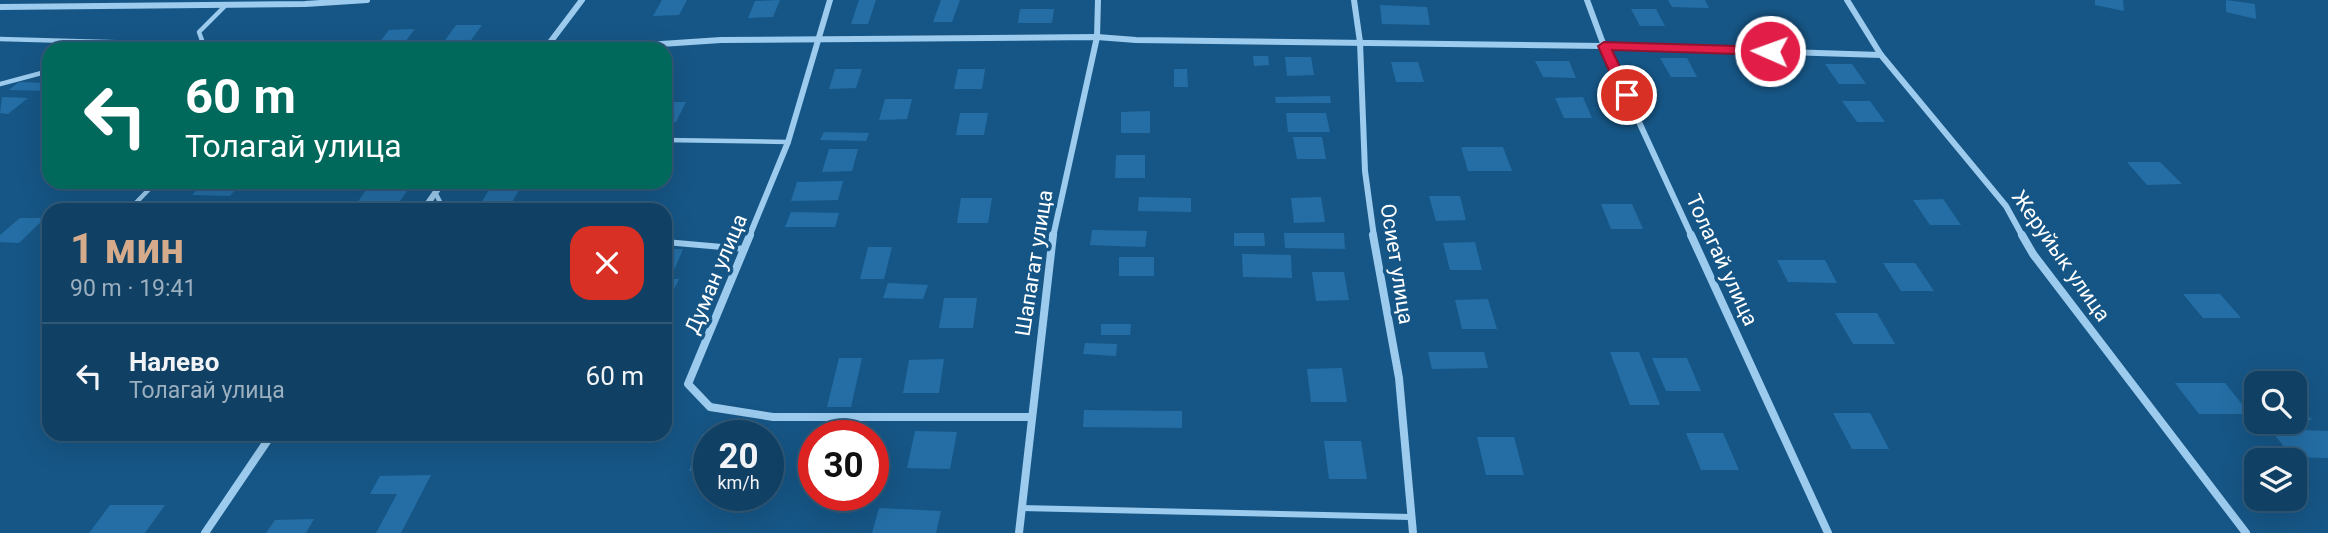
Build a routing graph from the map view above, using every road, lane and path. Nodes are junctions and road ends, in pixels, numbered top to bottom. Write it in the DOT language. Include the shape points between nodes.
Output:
graph roads {
  1 [pos="367,0"];
  2 [pos="582,0"];
  3 [pos="831,0"];
  4 [pos="1098,0"];
  5 [pos="1354,0"];
  6 [pos="1587,0"];
  7 [pos="1847,0"];
  8 [pos="226,5"];
  9 [pos="0,7"];
  10 [pos="1097,37"];
  11 [pos="0,39"];
  12 [pos="816,40"];
  13 [pos="98,42"];
  14 [pos="203,42"];
  15 [pos="550,42"];
  16 [pos="1360,42"];
  17 [pos="672,43"];
  18 [pos="1604,46"];
  19 [pos="1881,55"];
  20 [pos="42,73"];
  21 [pos="0,84"];
  22 [pos="672,140"];
  23 [pos="788,142"];
  24 [pos="150,189"];
  25 [pos="437,189"];
  26 [pos="435,192"];
  27 [pos="136,203"];
  28 [pos="428,203"];
  29 [pos="440,203"];
  30 [pos="672,243"];
  31 [pos="746,249"];
  32 [pos="1031,416"];
  33 [pos="267,441"];
  34 [pos="1021,508"];
  35 [pos="1410,517"];
  36 [pos="205,533"];
  37 [pos="1019,533"];
  38 [pos="1413,533"];
  39 [pos="1828,533"];
  40 [pos="2246,533"];
  1 -- 8 [label="street"];
  2 -- 15 [label="street"];
  3 -- 12 [label="street, Думан улица"];
  4 -- 10 [label="street, Шапагат улица"];
  5 -- 16 [label="street, Осиет улица"];
  6 -- 18 [label="street, Толагай улица"];
  7 -- 19 [label="street, Жеруйык улица"];
  8 -- 9 [label="street"];
  8 -- 14 [label="lane" via="199,32"];
  10 -- 12 [label="street"];
  10 -- 16 [label="street"];
  10 -- 32 [label="street, Шапагат улица" via="1049,255"];
  11 -- 13 [label="lane"];
  12 -- 17 [label="street"];
  12 -- 23 [label="street, Думан улица"];
  16 -- 18 [label="street"];
  16 -- 35 [label="street, Осиет улица" via="1365,171 1399,379"];
  18 -- 19 [label="street"];
  18 -- 39 [label="street, Толагай улица"];
  19 -- 40 [label="street, Жеруйык улица" via="2006,206 2033,254"];
  20 -- 21 [label="lane"];
  22 -- 23 [label="lane"];
  23 -- 31 [label="street, Думан улица"];
  24 -- 27 [label="lane"];
  25 -- 26 [label="street"];
  26 -- 28 [label="street"];
  26 -- 29 [label="lane"];
  30 -- 31 [label="lane"];
  31 -- 32 [label="street, Думан улица" via="688,384 710,407 773,417"];
  32 -- 34 [label="street, Шапагат улица"];
  33 -- 36 [label="street"];
  34 -- 35 [label="lane"];
  34 -- 37 [label="street, Шапагат улица"];
  35 -- 38 [label="street, Осиет улица"];
}
